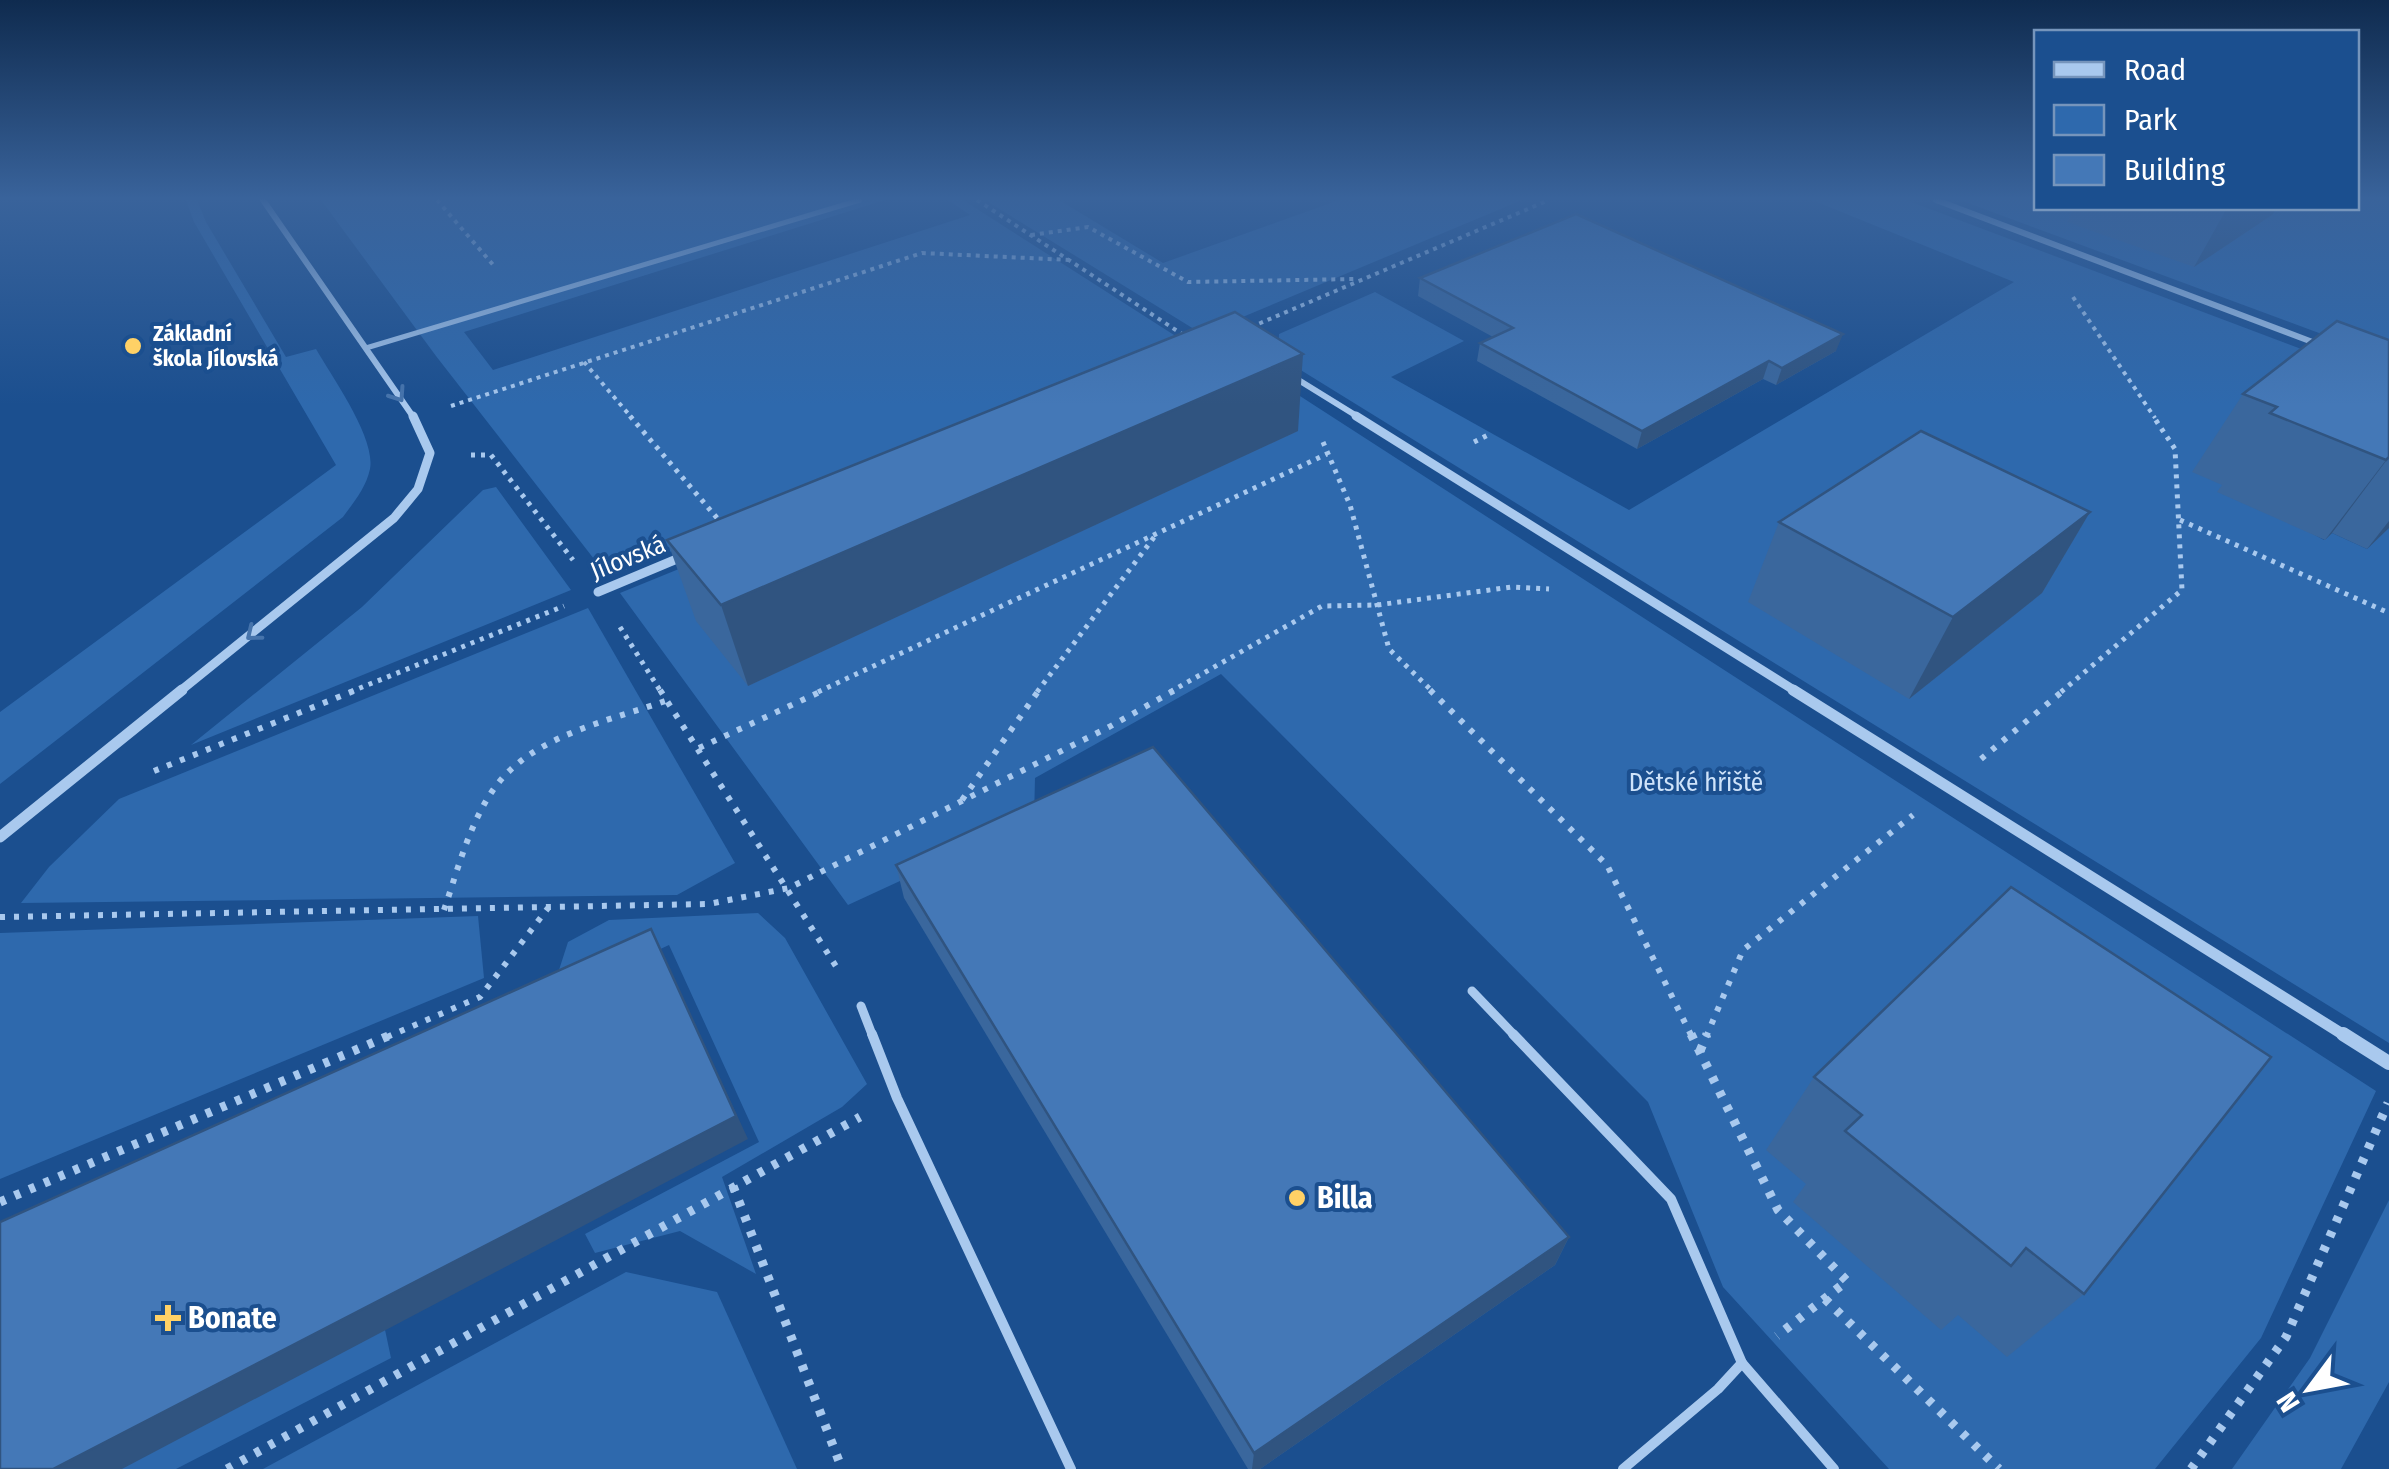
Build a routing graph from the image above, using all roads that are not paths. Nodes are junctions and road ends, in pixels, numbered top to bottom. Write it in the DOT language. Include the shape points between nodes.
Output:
graph roads {
  1 [pos="310,269"];
  2 [pos="631,269"];
  3 [pos="2118,269"];
  4 [pos="1229,336"];
  5 [pos="366,348"];
  6 [pos="2336,351"];
  7 [pos="733,536"];
  8 [pos="598,592"];
  9 [pos="0,837"];
  10 [pos="1472,992"];
  11 [pos="861,1006"];
  12 [pos="2389,1063"];
  13 [pos="1742,1364"];
  14 [pos="1072,1469"];
  15 [pos="1624,1469"];
  16 [pos="1834,1469"];
  1 -- 5 [label="street"];
  2 -- 5 [label="lane"];
  3 -- 6 [label="street"];
  4 -- 12 [label="street"];
  5 -- 9 [label="street, one-way" via="430,453 418,489 394,518"];
  7 -- 8 [label="street, Jílovská"];
  10 -- 13 [label="lane" via="1671,1200"];
  11 -- 14 [label="lane" via="897,1098"];
  13 -- 15 [label="lane"];
  13 -- 16 [label="lane"];
}
